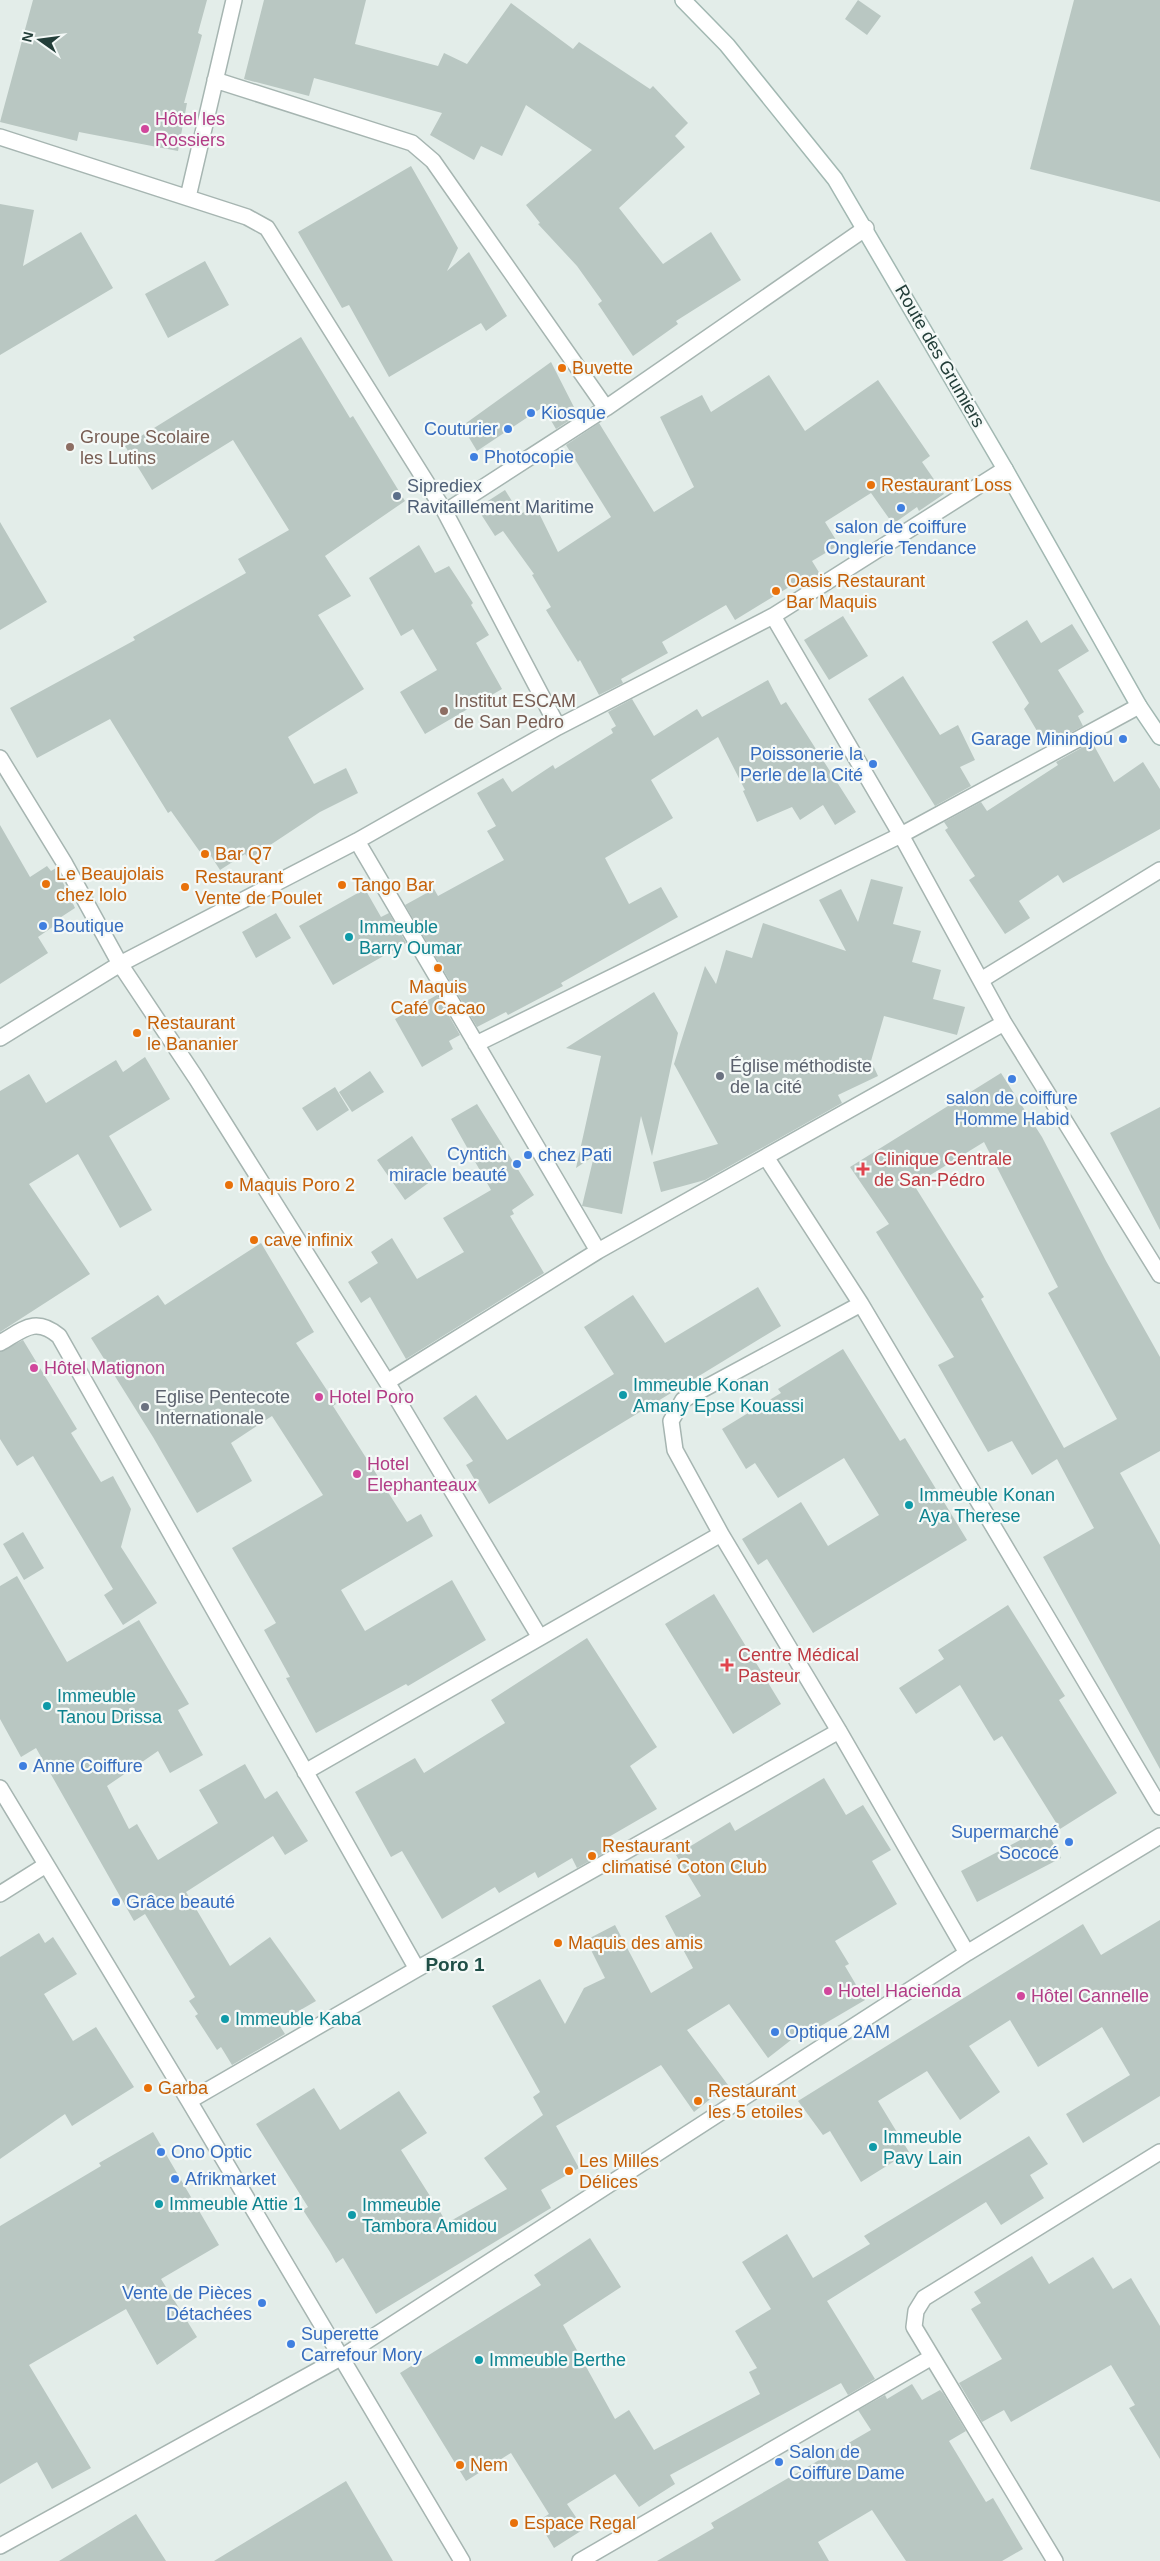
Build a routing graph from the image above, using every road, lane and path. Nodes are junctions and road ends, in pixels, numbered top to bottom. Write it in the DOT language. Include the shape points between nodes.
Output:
graph roads {
  1 [pos="234,0"];
  2 [pos="683,0"];
  3 [pos="215,80"];
  4 [pos="0,137"];
  5 [pos="188,196"];
  6 [pos="866,228"];
  7 [pos="606,408"];
  8 [pos="1005,469"];
  9 [pos="445,512"];
  10 [pos="773,616"];
  11 [pos="1139,706"];
  12 [pos="558,727"];
  13 [pos="1160,737"];
  14 [pos="0,758"];
  15 [pos="901,835"];
  16 [pos="357,841"];
  17 [pos="1160,870"];
  18 [pos="120,964"];
  19 [pos="981,980"];
  20 [pos="1004,1023"];
  21 [pos="0,1038"];
  22 [pos="476,1044"];
  23 [pos="766,1157"];
  24 [pos="598,1251"];
  25 [pos="1160,1275"];
  26 [pos="861,1304"];
  27 [pos="0,1343"];
  28 [pos="387,1382"];
  29 [pos="721,1534"];
  30 [pos="539,1636"];
  31 [pos="839,1730"];
  32 [pos="305,1772"];
  33 [pos="0,1788"];
  34 [pos="1160,1807"];
  35 [pos="1160,1836"];
  36 [pos="46,1866"];
  37 [pos="0,1894"];
  38 [pos="967,1953"];
  39 [pos="417,1969"];
  40 [pos="190,2101"];
  41 [pos="1160,2152"];
  42 [pos="342,2356"];
  43 [pos="932,2357"];
  44 [pos="0,2546"];
  45 [pos="462,2561"];
  46 [pos="580,2561"];
  47 [pos="1055,2561"];
  1 -- 3 [label="street"];
  2 -- 6 [label="street, Route des Grumiers" via="727,45 829,172"];
  3 -- 5 [label="street"];
  3 -- 7 [label="street" via="412,143 432,160"];
  4 -- 5 [label="street"];
  5 -- 9 [label="street" via="247,217 267,228"];
  6 -- 7 [label="street"];
  6 -- 8 [label="street, Route des Grumiers"];
  7 -- 9 [label="street"];
  8 -- 10 [label="street"];
  8 -- 11 [label="street, Route des Grumiers"];
  9 -- 12 [label="street"];
  10 -- 12 [label="street"];
  10 -- 15 [label="street"];
  11 -- 13 [label="street, Route des Grumiers"];
  11 -- 15 [label="street"];
  12 -- 16 [label="street"];
  14 -- 18 [label="street" via="65,864"];
  15 -- 19 [label="street"];
  15 -- 22 [label="street"];
  16 -- 18 [label="street"];
  16 -- 22 [label="street"];
  17 -- 19 [label="street"];
  18 -- 21 [label="street"];
  18 -- 28 [label="street" via="196,1078"];
  19 -- 20 [label="street"];
  20 -- 23 [label="street"];
  20 -- 25 [label="street"];
  22 -- 24 [label="street"];
  23 -- 24 [label="street"];
  23 -- 26 [label="street"];
  24 -- 28 [label="street"];
  26 -- 29 [label="street" via="684,1400 671,1421 675,1450"];
  26 -- 34 [label="street"];
  27 -- 32 [label="street" via="32,1325 47,1326 59,1336"];
  28 -- 30 [label="street"];
  29 -- 30 [label="street"];
  29 -- 31 [label="street"];
  30 -- 32 [label="street"];
  31 -- 38 [label="street"];
  31 -- 39 [label="street"];
  32 -- 39 [label="street"];
  33 -- 36 [label="street"];
  35 -- 38 [label="street"];
  36 -- 37 [label="street"];
  36 -- 40 [label="street"];
  38 -- 42 [label="street"];
  39 -- 40 [label="street"];
  40 -- 42 [label="street"];
  41 -- 43 [label="street" via="924,2298 916,2311 914,2327"];
  42 -- 44 [label="street"];
  42 -- 45 [label="street"];
  43 -- 46 [label="street"];
  43 -- 47 [label="street"];
}
